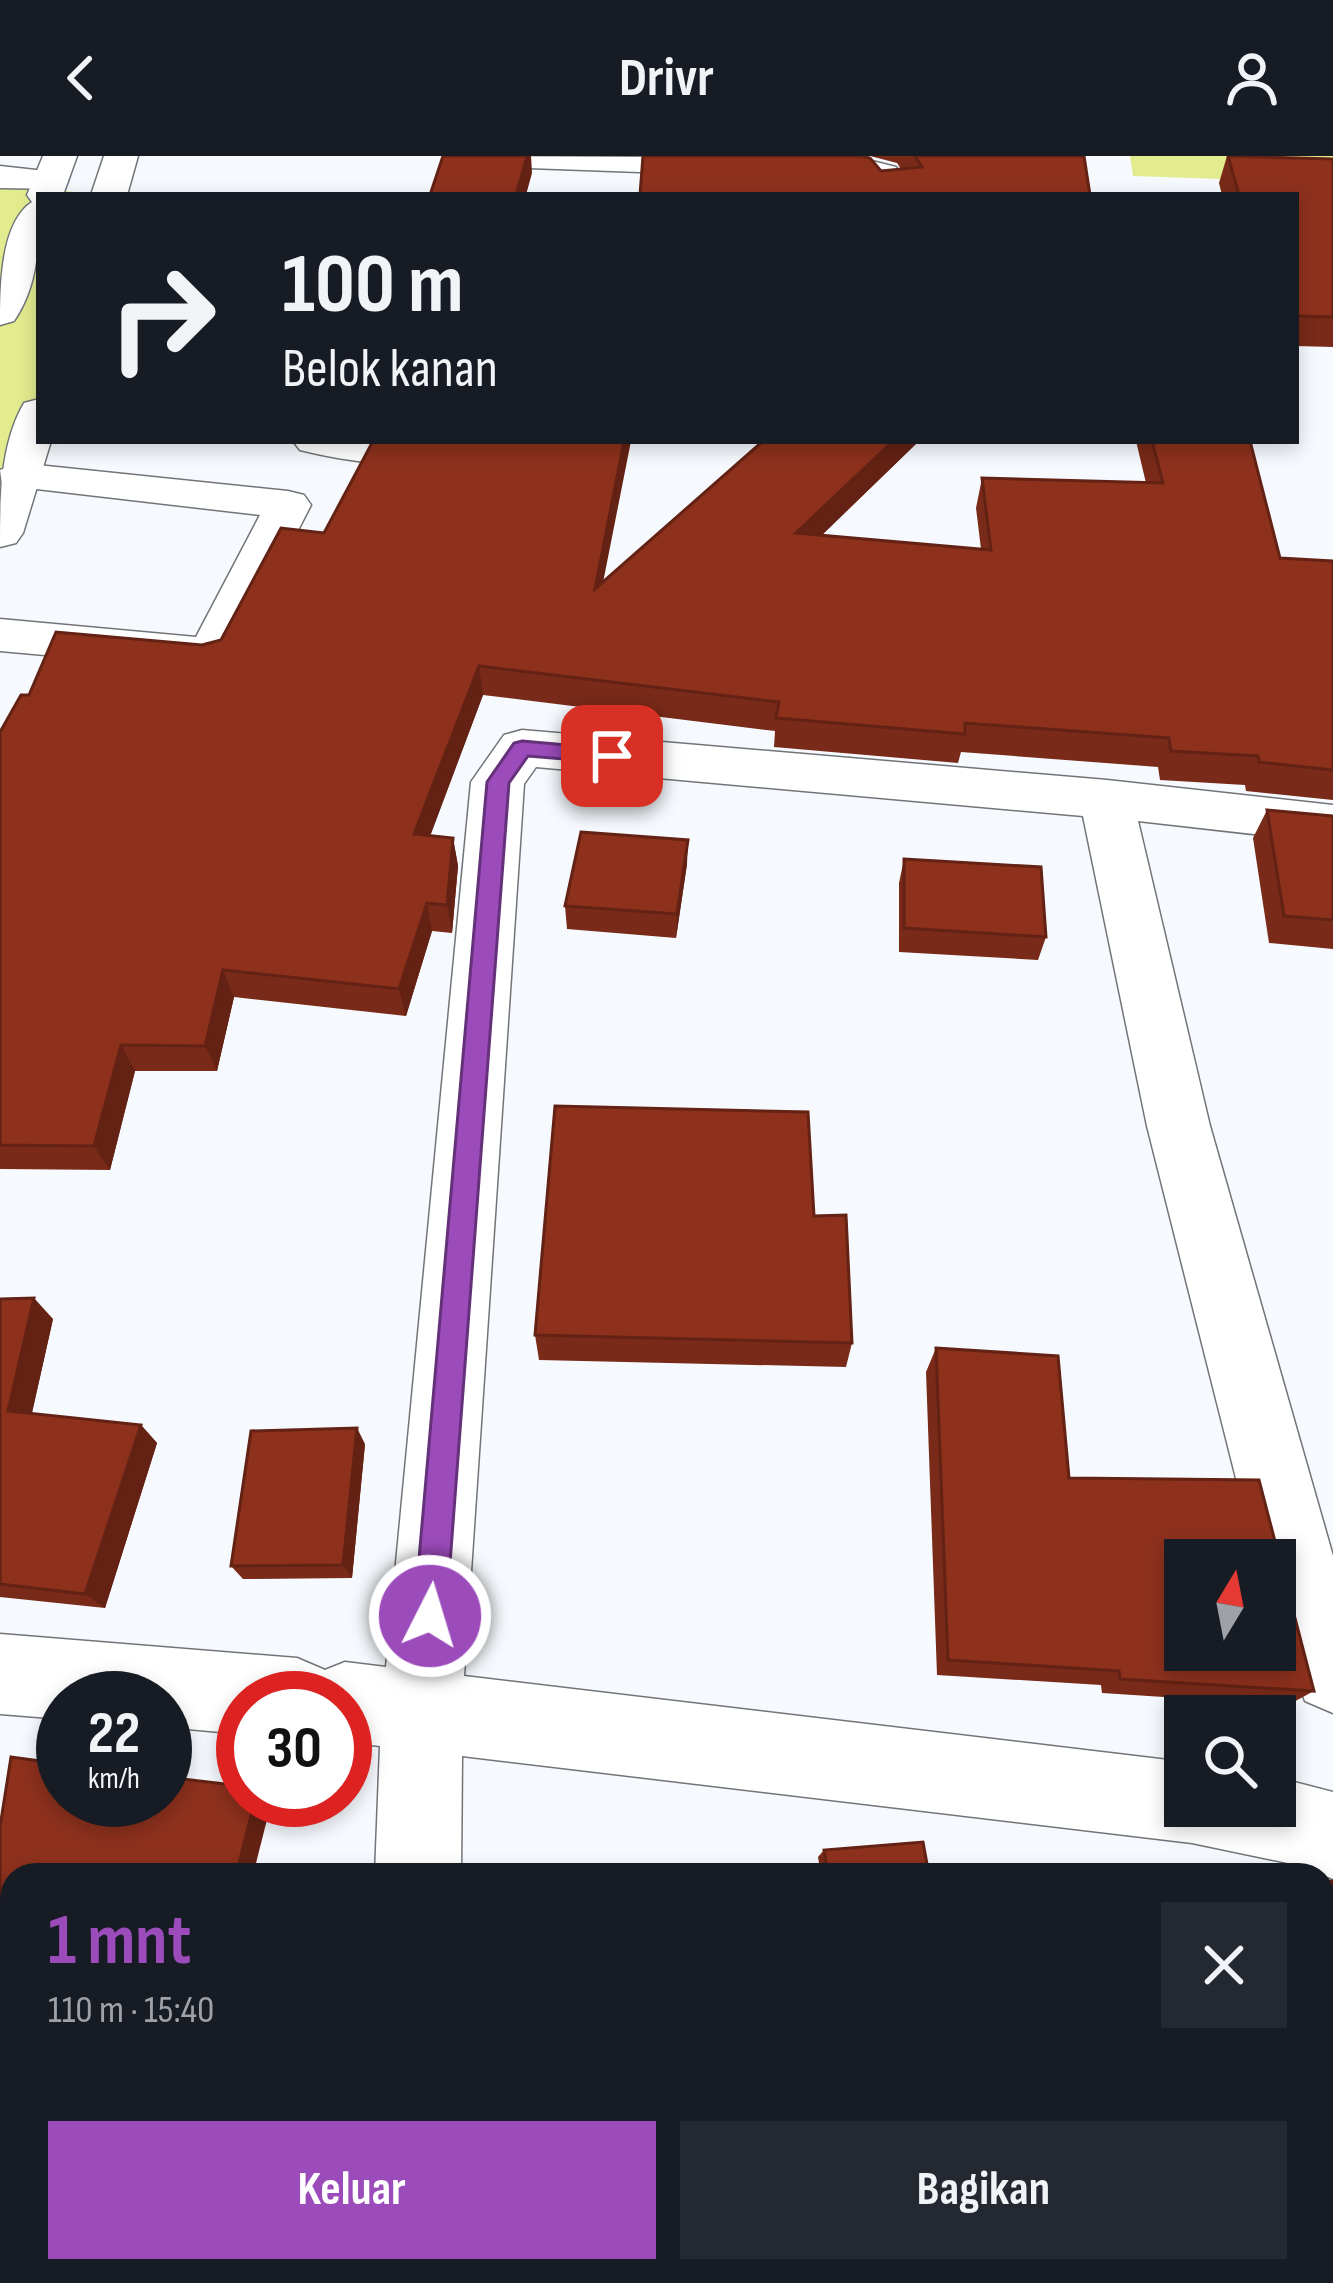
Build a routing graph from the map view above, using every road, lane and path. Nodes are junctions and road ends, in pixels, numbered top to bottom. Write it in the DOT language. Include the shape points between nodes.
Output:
graph roads {
  1 [pos="121,156"];
  2 [pos="476,156"];
  3 [pos="0,177"];
  4 [pos="48,186"];
  5 [pos="111,192"];
  6 [pos="894,192"];
  7 [pos="36,218"];
  8 [pos="0,313"];
  9 [pos="32,441"];
  10 [pos="44,444"];
  11 [pos="332,444"];
  12 [pos="500,446"];
  13 [pos="0,533"];
  14 [pos="0,635"];
  15 [pos="1108,799"];
  16 [pos="1333,824"];
  17 [pos="1333,1673"];
  18 [pos="0,1674"];
  19 [pos="216,1691"];
  20 [pos="384,1705"];
  21 [pos="1164,1801"];
  22 [pos="1296,1823"];
  23 [pos="1333,1837"];
  24 [pos="416,1863"];
  1 -- 5 [label="street"];
  2 -- 6 [label="street" via="860,169 883,176"];
  3 -- 4 [label="street"];
  7 -- 8 [label="street"];
  9 -- 13 [label="street"];
  10 -- 14 [label="street" via="288,505 212,654"];
  11 -- 12 [label="street"];
  15 -- 16 [label="street"];
  15 -- 17 [label="street" via="1133,949 1192,1179 1278,1513"];
  15 -- 20 [label="street" via="522,748 498,782"];
  18 -- 19 [label="street"];
  20 -- 21 [label="street"];
  20 -- 24 [label="street"];
  22 -- 23 [label="street"];
}
